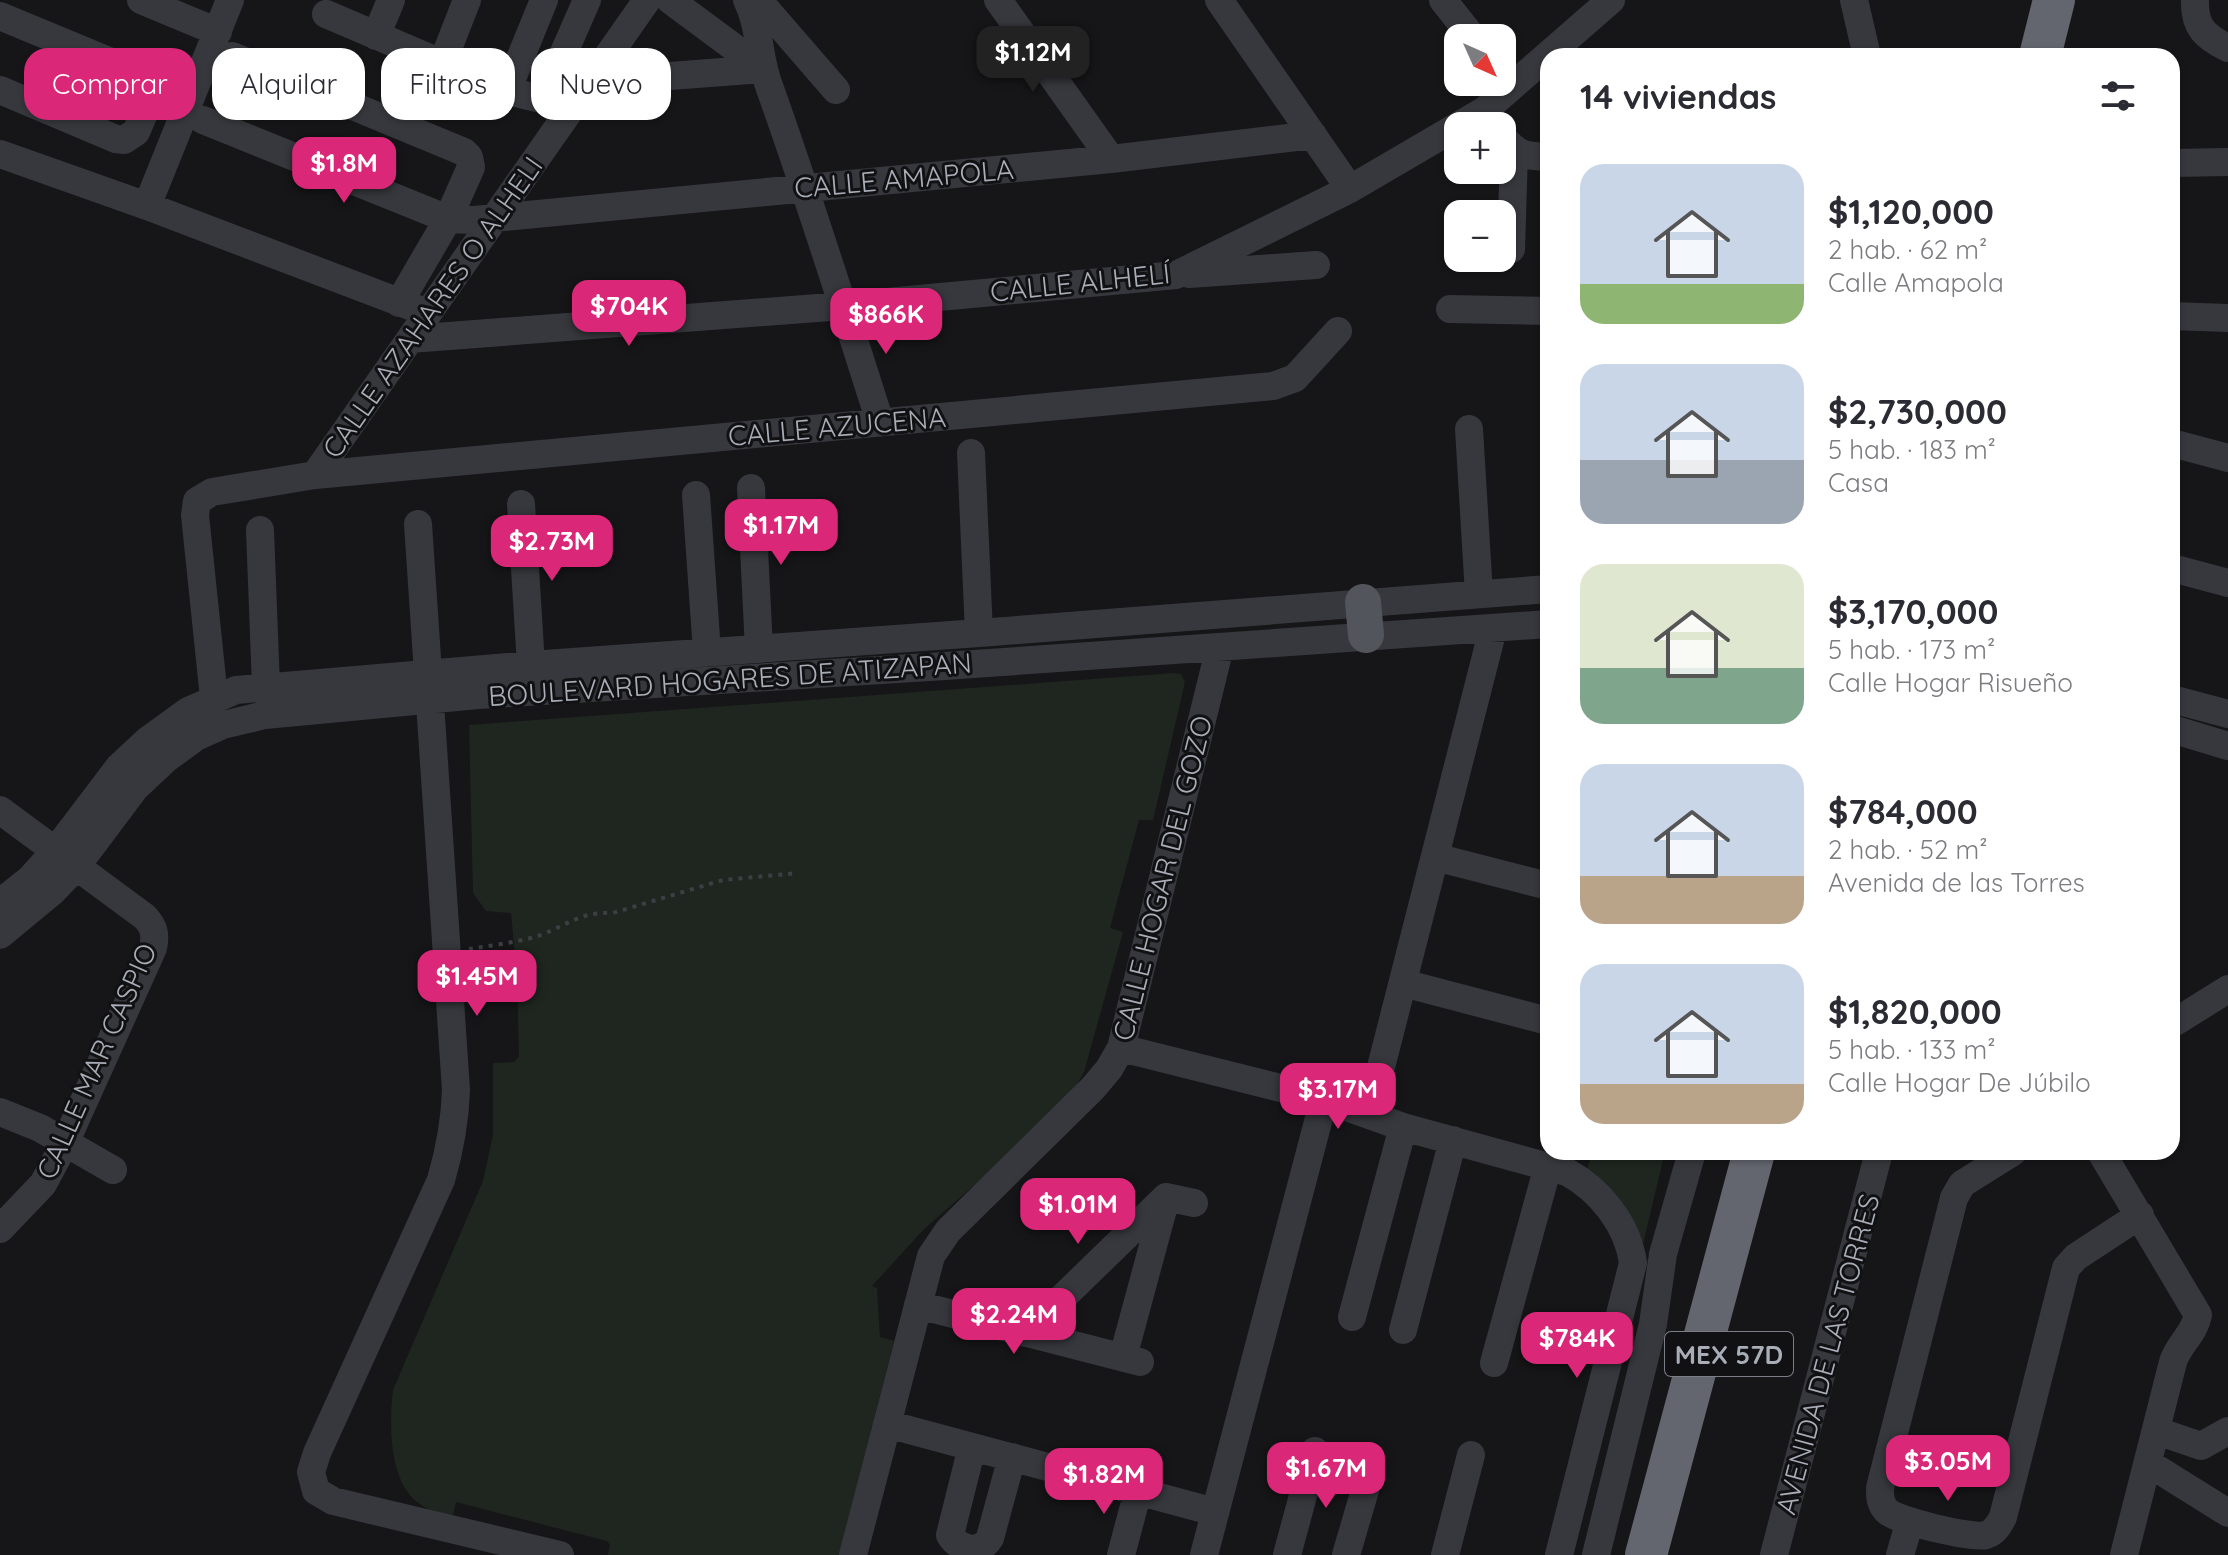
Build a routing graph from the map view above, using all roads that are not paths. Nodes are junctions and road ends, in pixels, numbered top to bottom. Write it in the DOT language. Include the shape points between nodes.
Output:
graph roads {
  1 [pos="141,0"];
  2 [pos="230,0"];
  3 [pos="391,0"];
  4 [pos="467,0"];
  5 [pos="544,0"];
  6 [pos="587,0"];
  7 [pos="647,0"];
  8 [pos="670,0"];
  9 [pos="998,0"];
  10 [pos="1443,0"];
  11 [pos="1611,0"];
  12 [pos="1854,0"];
  13 [pos="2054,0"];
  14 [pos="2080,0"];
  15 [pos="2195,0"];
  16 [pos="753,3"];
  17 [pos="1231,4"];
  18 [pos="326,14"];
  19 [pos="0,16"];
  20 [pos="1462,24"];
  21 [pos="218,32"];
  22 [pos="376,36"];
  23 [pos="77,48"];
  24 [pos="404,48"];
  25 [pos="448,48"];
  26 [pos="614,48"];
  27 [pos="1550,48"];
  28 [pos="1865,48"];
  29 [pos="2042,48"];
  30 [pos="2069,48"];
  31 [pos="2228,48"];
  32 [pos="1540,56"];
  33 [pos="763,69"];
  34 [pos="515,71"];
  35 [pos="1516,75"];
  36 [pos="671,76"];
  37 [pos="0,90"];
  38 [pos="836,90"];
  39 [pos="515,93"];
  40 [pos="24,100"];
  41 [pos="196,109"];
  42 [pos="365,111"];
  43 [pos="196,117"];
  44 [pos="71,120"];
  45 [pos="141,120"];
  46 [pos="192,120"];
  47 [pos="563,120"];
  48 [pos="1313,135"];
  49 [pos="1444,141"];
  50 [pos="1516,148"];
  51 [pos="0,154"];
  52 [pos="1540,156"];
  53 [pos="1111,159"];
  54 [pos="2228,162"];
  55 [pos="2180,163"];
  56 [pos="805,188"];
  57 [pos="1350,189"];
  58 [pos="147,206"];
  59 [pos="495,218"];
  60 [pos="448,219"];
  61 [pos="1316,265"];
  62 [pos="1176,275"];
  63 [pos="399,303"];
  64 [pos="843,306"];
  65 [pos="1450,309"];
  66 [pos="1540,311"];
  67 [pos="428,313"];
  68 [pos="2180,316"];
  69 [pos="2228,318"];
  70 [pos="1338,331"];
  71 [pos="410,339"];
  72 [pos="880,422"];
  73 [pos="1469,429"];
  74 [pos="2180,445"];
  75 [pos="971,453"];
  76 [pos="2228,458"];
  77 [pos="315,475"];
  78 [pos="751,488"];
  79 [pos="696,495"];
  80 [pos="521,504"];
  81 [pos="418,524"];
  82 [pos="260,530"];
  83 [pos="2180,570"];
  84 [pos="2228,583"];
  85 [pos="1540,590"];
  86 [pos="1479,594"];
  87 [pos="1364,619"];
  88 [pos="1540,625"];
  89 [pos="1493,629"];
  90 [pos="979,633"];
  91 [pos="1220,647"];
  92 [pos="759,649"];
  93 [pos="707,652"];
  94 [pos="531,665"];
  95 [pos="266,687"];
  96 [pos="429,687"];
  97 [pos="214,698"];
  98 [pos="2180,701"];
  99 [pos="2228,714"];
  100 [pos="2180,731"];
  101 [pos="2228,746"];
  102 [pos="0,810"];
  103 [pos="1435,857"];
  104 [pos="66,859"];
  105 [pos="1540,884"];
  106 [pos="0,903"];
  107 [pos="0,935"];
  108 [pos="1403,983"];
  109 [pos="2228,989"];
  110 [pos="1540,1019"];
  111 [pos="2180,1019"];
  112 [pos="1121,1048"];
  113 [pos="1324,1099"];
  114 [pos="0,1112"];
  115 [pos="1369,1114"];
  116 [pos="1403,1127"];
  117 [pos="1453,1140"];
  118 [pos="65,1143"];
  119 [pos="1690,1160"];
  120 [pos="1752,1160"];
  121 [pos="1780,1160"];
  122 [pos="1877,1160"];
  123 [pos="2000,1160"];
  124 [pos="2106,1160"];
  125 [pos="1548,1166"];
  126 [pos="113,1170"];
  127 [pos="1166,1197"];
  128 [pos="1194,1203"];
  129 [pos="2140,1215"];
  130 [pos="0,1229"];
  131 [pos="918,1305"];
  132 [pos="1352,1317"];
  133 [pos="1403,1330"];
  134 [pos="1026,1333"];
  135 [pos="1494,1363"];
  136 [pos="887,1424"];
  137 [pos="2157,1431"];
  138 [pos="2228,1431"];
  139 [pos="972,1447"];
  140 [pos="1315,1451"];
  141 [pos="1471,1455"];
  142 [pos="1012,1457"];
  143 [pos="2148,1463"];
  144 [pos="1370,1473"];
  145 [pos="1138,1491"];
  146 [pos="1215,1512"];
  147 [pos="2228,1513"];
  148 [pos="1910,1521"];
  149 [pos="511,1549"];
  150 [pos="560,1555"];
  151 [pos="853,1555"];
  152 [pos="1121,1555"];
  153 [pos="1204,1555"];
  154 [pos="1287,1555"];
  155 [pos="1346,1555"];
  156 [pos="1445,1555"];
  157 [pos="1559,1555"];
  158 [pos="1596,1555"];
  159 [pos="1646,1555"];
  160 [pos="1676,1555"];
  161 [pos="1774,1555"];
  162 [pos="1900,1555"];
  163 [pos="2124,1555"];
  1 -- 21 [label="street"];
  2 -- 21 [label="street"];
  3 -- 22 [label="street"];
  4 -- 25 [label="street"];
  5 -- 34 [label="street"];
  6 -- 39 [label="street" via="544,95"];
  7 -- 26 [label="street, CALLE AZAHARES O ALHELI"];
  8 -- 33 [label="street"];
  9 -- 53 [label="street"];
  10 -- 20 [label="street"];
  11 -- 27 [label="street, CALLE ALHELÍ"];
  12 -- 28 [label="street"];
  13 -- 29 [label="highway"];
  14 -- 30 [label="highway"];
  15 -- 31 [label="street" via="2194,16 2209,39"];
  16 -- 33 [label="street"];
  16 -- 38 [label="street"];
  17 -- 48 [label="street"];
  18 -- 22 [label="street"];
  19 -- 23 [label="street"];
  21 -- 41 [label="street"];
  22 -- 24 [label="street"];
  32 -- 35 [label="street, CALLE ALHELÍ"];
  33 -- 36 [label="street"];
  33 -- 56 [label="street"];
  37 -- 40 [label="street"];
  42 -- 60 [label="street" via="469,157 471,167"];
  43 -- 60 [label="street"];
  44 -- 45 [label="street" via="124,140"];
  46 -- 58 [label="street"];
  47 -- 59 [label="street, CALLE AZAHARES O ALHELI"];
  48 -- 53 [label="street, CALLE AMAPOLA"];
  48 -- 57 [label="street"];
  49 -- 57 [label="street, CALLE ALHELÍ"];
  50 -- 52 [label="street"];
  51 -- 58 [label="street"];
  53 -- 56 [label="street, CALLE AMAPOLA"];
  54 -- 55 [label="street"];
  56 -- 59 [label="street, CALLE AMAPOLA"];
  56 -- 64 [label="street"];
  57 -- 62 [label="street, CALLE ALHELÍ"];
  58 -- 63 [label="street"];
  59 -- 60 [label="street, CALLE AMAPOLA"];
  59 -- 67 [label="street, CALLE AZAHARES O ALHELI"];
  60 -- 63 [label="street"];
  61 -- 62 [label="street"];
  62 -- 64 [label="street, CALLE ALHELÍ"];
  63 -- 67 [label="street"];
  64 -- 71 [label="street, CALLE ALHELÍ"];
  64 -- 72 [label="street"];
  65 -- 66 [label="street"];
  67 -- 71 [label="street, CALLE AZAHARES O ALHELI"];
  68 -- 69 [label="street"];
  70 -- 72 [label="street, CALLE AZUCENA" via="1295,378 1273,386"];
  71 -- 77 [label="street, CALLE AZAHARES O ALHELI"];
  72 -- 77 [label="street, CALLE AZUCENA"];
  73 -- 86 [label="street"];
  74 -- 76 [label="street"];
  75 -- 90 [label="street"];
  77 -- 97 [label="street, CALLE AZAHARES O ALHELI" via="212,492 197,501"];
  78 -- 92 [label="street"];
  79 -- 93 [label="street"];
  80 -- 94 [label="street"];
  81 -- 96 [label="street"];
  82 -- 95 [label="street"];
  83 -- 84 [label="street"];
  85 -- 86 [label="street, BOULEVARD HOGARES DE ATIZAPAN"];
  86 -- 87 [label="street, BOULEVARD HOGARES DE ATIZAPAN"];
  87 -- 89 [label="street, BOULEVARD HOGARES DE ATIZAPAN"];
  87 -- 90 [label="street, BOULEVARD HOGARES DE ATIZAPAN"];
  87 -- 91 [label="street, BOULEVARD HOGARES DE ATIZAPAN"];
  88 -- 89 [label="street, BOULEVARD HOGARES DE ATIZAPAN"];
  89 -- 103 [label="street"];
  90 -- 92 [label="street, BOULEVARD HOGARES DE ATIZAPAN"];
  91 -- 96 [label="street, BOULEVARD HOGARES DE ATIZAPAN" via="478,695"];
  91 -- 112 [label="street, CALLE HOGAR DEL GOZO"];
  92 -- 93 [label="street, BOULEVARD HOGARES DE ATIZAPAN"];
  93 -- 94 [label="street, BOULEVARD HOGARES DE ATIZAPAN"];
  94 -- 96 [label="street, BOULEVARD HOGARES DE ATIZAPAN"];
  95 -- 96 [label="street, BOULEVARD HOGARES DE ATIZAPAN"];
  95 -- 97 [label="street, BOULEVARD HOGARES DE ATIZAPAN"];
  96 -- 104 [label="street, BOULEVARD HOGARES DE ATIZAPAN" via="265,715 196,737 135,788"];
  96 -- 149 [label="street" via="456,1090 450,1150 311,1472 316,1491 333,1501"];
  97 -- 104 [label="street, BOULEVARD HOGARES DE ATIZAPAN" via="178,718 119,767"];
  98 -- 99 [label="street"];
  100 -- 101 [label="street"];
  102 -- 104 [label="street"];
  103 -- 105 [label="street"];
  103 -- 108 [label="street"];
  104 -- 106 [label="street"];
  104 -- 107 [label="street, BOULEVARD HOGARES DE ATIZAPAN" via="52,892"];
  104 -- 118 [label="street, CALLE MAR CASPIO" via="145,917 155,937"];
  108 -- 110 [label="street"];
  108 -- 115 [label="street"];
  109 -- 111 [label="street"];
  112 -- 113 [label="street"];
  112 -- 131 [label="street, CALLE HOGAR DEL GOZO" via="1093,1088 948,1231 931,1256"];
  113 -- 115 [label="street"];
  113 -- 146 [label="street"];
  114 -- 118 [label="street"];
  115 -- 116 [label="street"];
  116 -- 117 [label="street"];
  116 -- 132 [label="street"];
  117 -- 125 [label="street"];
  117 -- 133 [label="street"];
  118 -- 126 [label="street"];
  118 -- 130 [label="street, CALLE MAR CASPIO" via="43,1184"];
  119 -- 158 [label="street" via="1663,1254 1653,1324"];
  120 -- 159 [label="highway, MEX 57D"];
  121 -- 160 [label="highway, MEX 57D"];
  122 -- 161 [label="street, AVENIDA DE LAS TORRES"];
  123 -- 148 [label="street" via="1962,1184 1954,1198 1880,1488 1887,1512"];
  124 -- 129 [label="street"];
  125 -- 135 [label="street"];
  125 -- 157 [label="street" via="1589,1183 1625,1235 1633,1263"];
  127 -- 128 [label="street"];
  127 -- 134 [label="street"];
  127 -- 134 [label="street" via="1132,1360"];
  129 -- 137 [label="street" via="2198,1315 2176,1353"];
  129 -- 148 [label="street" via="2066,1268 1997,1528 1973,1535"];
  131 -- 134 [label="street"];
  131 -- 136 [label="street, CALLE HOGAR DEL GOZO"];
  136 -- 139 [label="street"];
  136 -- 151 [label="street, CALLE HOGAR DEL GOZO"];
  137 -- 138 [label="street" via="2201,1446"];
  137 -- 143 [label="street"];
  139 -- 142 [label="street"];
  139 -- 142 [label="street" via="950,1535 971,1549 980,1549 990,1538"];
  140 -- 154 [label="street"];
  141 -- 156 [label="street"];
  142 -- 145 [label="street"];
  143 -- 147 [label="street"];
  143 -- 163 [label="street"];
  144 -- 155 [label="street"];
  145 -- 146 [label="street"];
  145 -- 152 [label="street"];
  146 -- 153 [label="street"];
  148 -- 162 [label="street"];
  149 -- 150 [label="street"];
}
